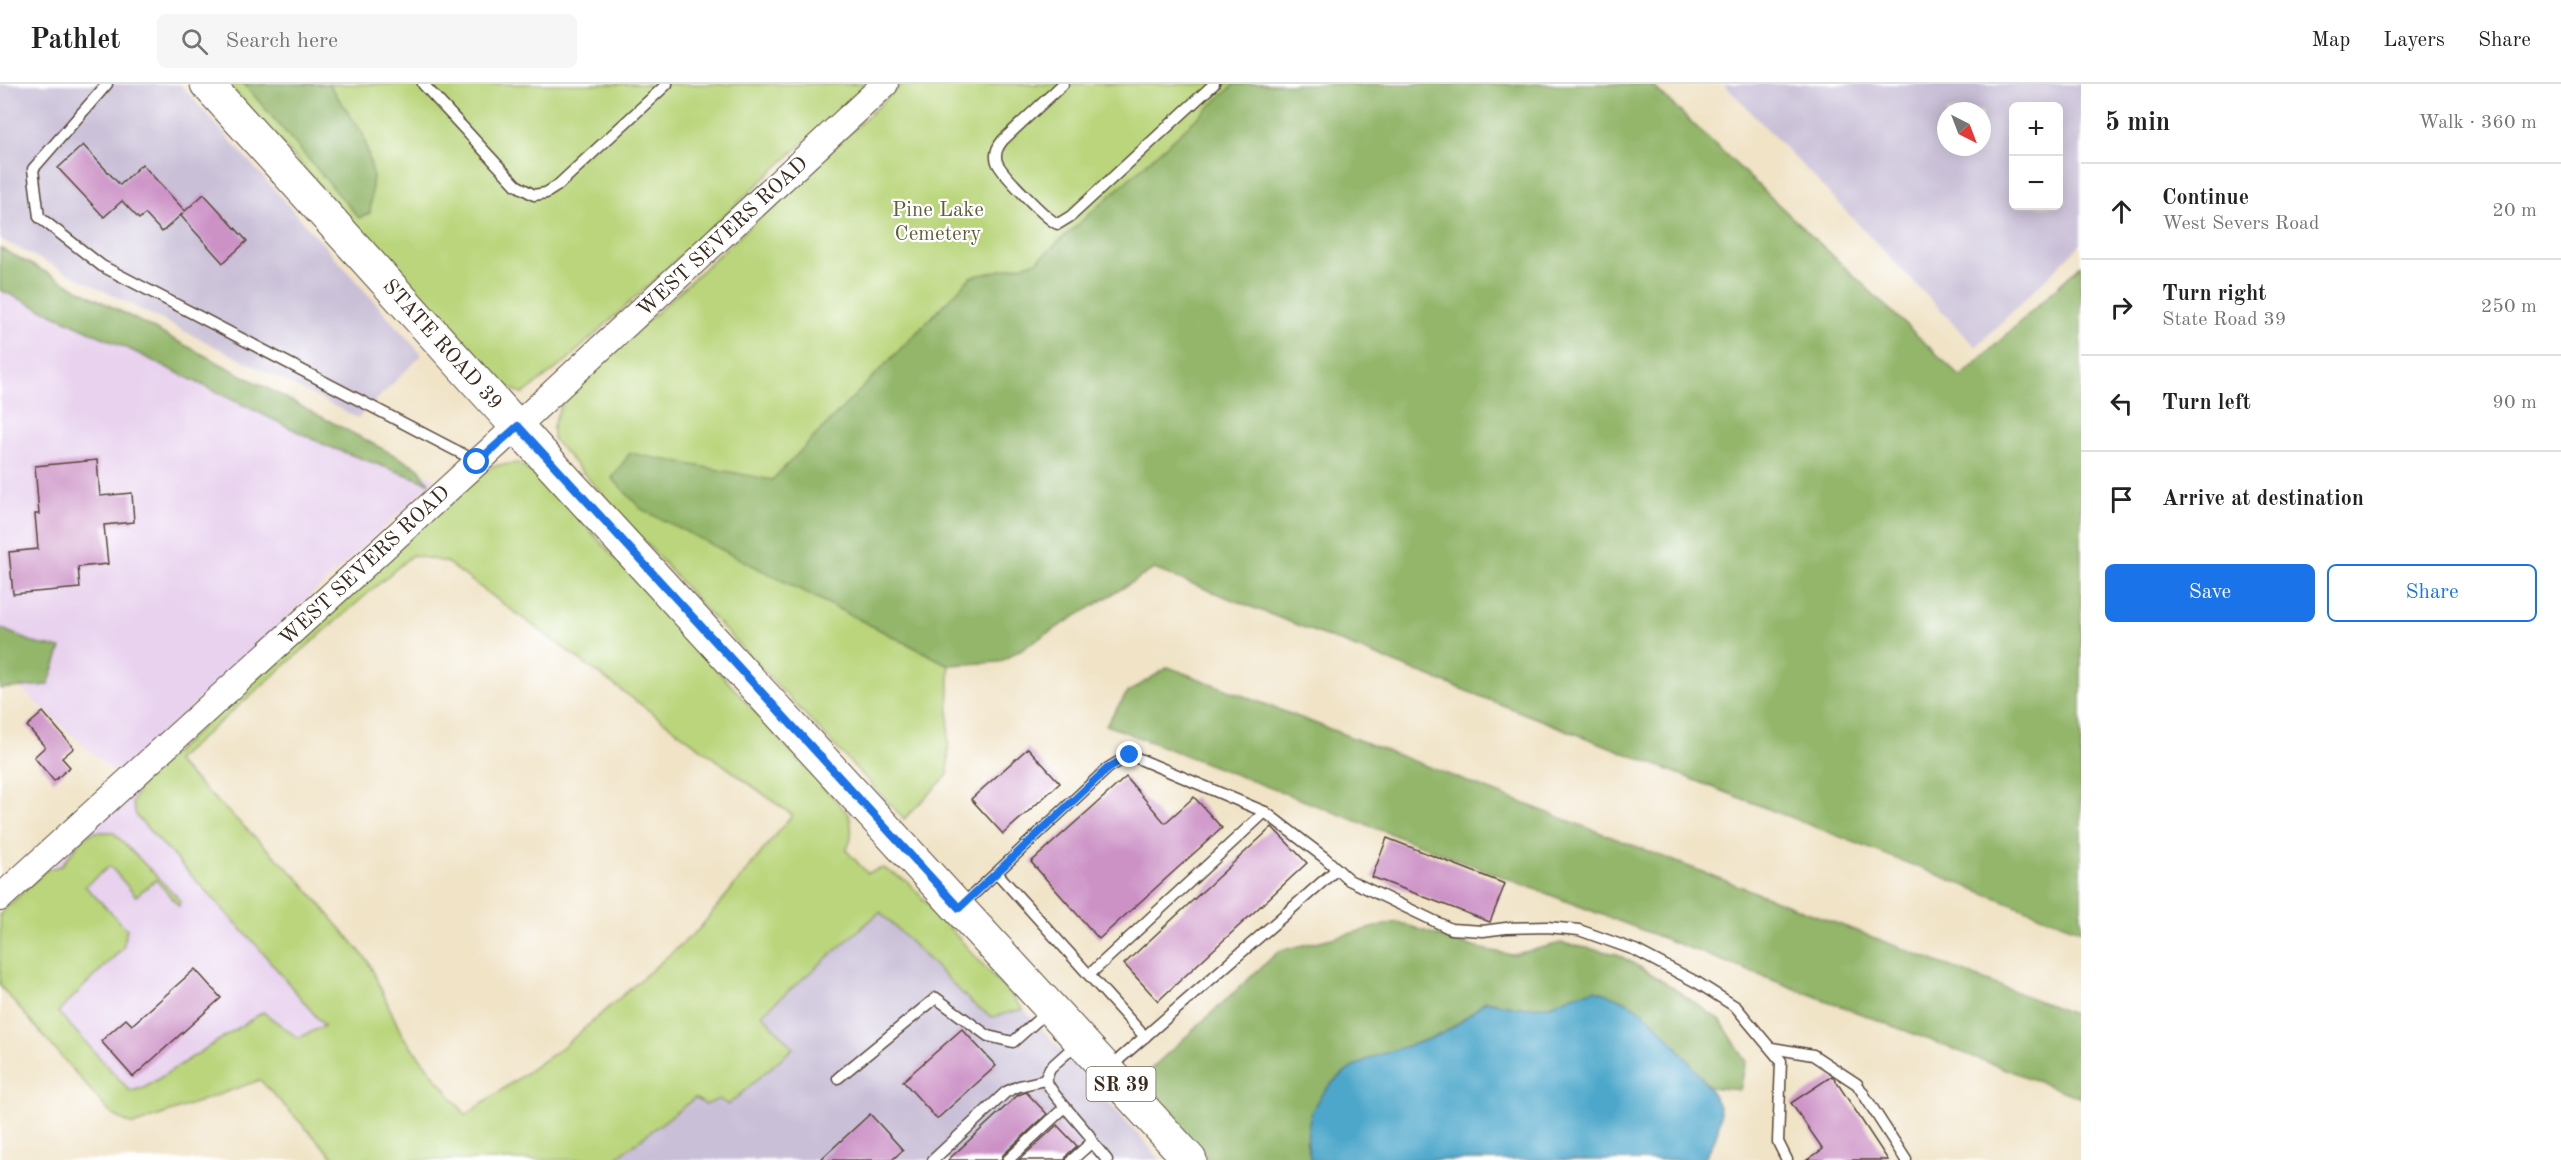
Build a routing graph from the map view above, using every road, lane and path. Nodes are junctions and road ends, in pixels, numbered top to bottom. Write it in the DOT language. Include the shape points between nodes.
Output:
graph roads {
  1 [pos="107,84"];
  2 [pos="207,84"];
  3 [pos="423,84"];
  4 [pos="667,84"];
  5 [pos="885,84"];
  6 [pos="1063,84"];
  7 [pos="1215,84"];
  8 [pos="518,426"];
  9 [pos="477,462"];
  10 [pos="1265,812"];
  11 [pos="1337,869"];
  12 [pos="997,873"];
  13 [pos="0,898"];
  14 [pos="959,908"];
  15 [pos="1089,975"];
  16 [pos="1052,1008"];
  17 [pos="1145,1037"];
  18 [pos="1081,1040"];
  19 [pos="1772,1048"];
  20 [pos="1108,1069"];
  21 [pos="838,1078"];
  22 [pos="1045,1080"];
  23 [pos="1065,1107"];
  24 [pos="1092,1142"];
  25 [pos="933,1160"];
  26 [pos="1008,1160"];
  27 [pos="1072,1160"];
  28 [pos="1107,1160"];
  29 [pos="1190,1160"];
  30 [pos="1787,1160"];
  31 [pos="1906,1160"];
  1 -- 9 [label="lane" via="33,169 39,217 102,266"];
  2 -- 8 [label="main road, STATE ROAD 39 / SR 39"];
  3 -- 4 [label="lane" via="516,185 534,195 557,186"];
  5 -- 8 [label="street, WEST SEVERS ROAD"];
  6 -- 7 [label="lane" via="1003,140 996,154 1000,167 1046,218 1058,224"];
  8 -- 9 [label="street, WEST SEVERS ROAD"];
  8 -- 14 [label="main road, STATE ROAD 39 / SR 39"];
  9 -- 13 [label="street, WEST SEVERS ROAD"];
  10 -- 11 [label="lane"];
  10 -- 12 [label="lane" via="1130,755 1108,768"];
  10 -- 15 [label="lane"];
  11 -- 17 [label="lane"];
  11 -- 19 [label="lane" via="1349,880 1451,928 1579,930 1635,950 1698,982 1736,1007"];
  12 -- 14 [label="lane"];
  12 -- 15 [label="lane"];
  14 -- 16 [label="main road, STATE ROAD 39 / SR 39"];
  15 -- 17 [label="lane"];
  16 -- 18 [label="main road, STATE ROAD 39 / SR 39"];
  16 -- 21 [label="lane" via="1013,1042 988,1036 936,998"];
  17 -- 20 [label="lane"];
  18 -- 20 [label="main road, STATE ROAD 39 / SR 39"];
  18 -- 22 [label="lane" via="1050,1068"];
  19 -- 30 [label="lane" via="1782,1061 1778,1142"];
  19 -- 31 [label="lane" via="1813,1055 1857,1084"];
  20 -- 29 [label="main road, STATE ROAD 39 / SR 39"];
  22 -- 23 [label="lane"];
  22 -- 25 [label="lane" via="1006,1092"];
  23 -- 24 [label="lane"];
  23 -- 26 [label="lane"];
  24 -- 27 [label="lane"];
  24 -- 28 [label="lane"];
}
